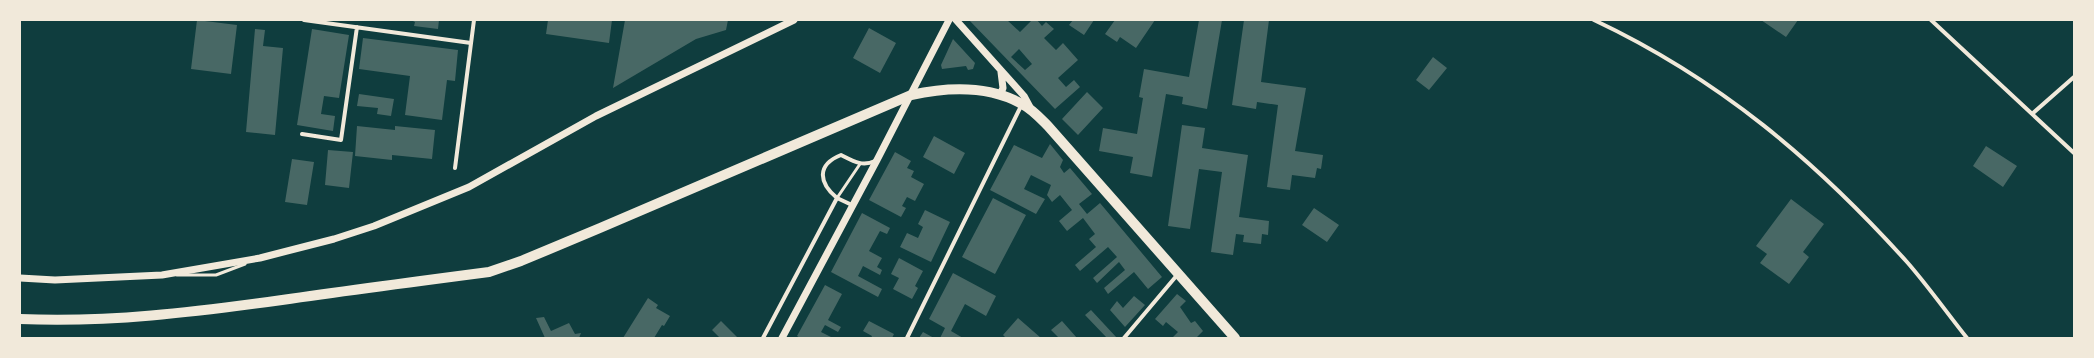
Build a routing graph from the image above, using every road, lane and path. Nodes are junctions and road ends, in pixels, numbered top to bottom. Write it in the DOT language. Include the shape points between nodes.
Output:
graph roads {
  1 [pos="304,20"];
  2 [pos="474,20"];
  3 [pos="794,20"];
  4 [pos="949,20"];
  5 [pos="956,20"];
  6 [pos="1594,20"];
  7 [pos="1931,20"];
  8 [pos="357,27"];
  9 [pos="471,43"];
  10 [pos="1001,71"];
  11 [pos="2073,78"];
  12 [pos="911,95"];
  13 [pos="1000,95"];
  14 [pos="1026,106"];
  15 [pos="2032,114"];
  16 [pos="302,134"];
  17 [pos="2074,153"];
  18 [pos="877,160"];
  19 [pos="860,164"];
  20 [pos="454,168"];
  21 [pos="837,198"];
  22 [pos="852,205"];
  23 [pos="1179,273"];
  24 [pos="20,278"];
  25 [pos="20,319"];
  26 [pos="763,338"];
  27 [pos="782,338"];
  28 [pos="907,338"];
  29 [pos="1124,338"];
  30 [pos="1235,338"];
  31 [pos="1966,338"];
  1 -- 8 [label="street"];
  2 -- 9 [label="street"];
  3 -- 24 [label="street" via="596,116 469,187 367,228 260,258 162,275"];
  4 -- 12 [label="street"];
  5 -- 10 [label="street"];
  6 -- 31 [label="street" via="1676,64 1729,98 1778,136 1830,182 1908,263"];
  7 -- 15 [label="street"];
  8 -- 9 [label="street"];
  8 -- 16 [label="street" via="341,140"];
  9 -- 20 [label="street"];
  10 -- 13 [label="street" via="1003,88"];
  10 -- 14 [label="street" via="1024,96"];
  11 -- 15 [label="street"];
  12 -- 13 [label="main road" via="936,89 964,88"];
  12 -- 18 [label="street"];
  12 -- 25 [label="main road" via="600,228 489,272 124,318"];
  13 -- 14 [label="main road"];
  14 -- 23 [label="main road" via="1095,177"];
  14 -- 28 [label="street"];
  15 -- 17 [label="street"];
  18 -- 19 [label="street"];
  18 -- 22 [label="street"];
  19 -- 21 [label="lane"];
  19 -- 21 [label="street" via="841,155 831,159 822,179 826,189"];
  21 -- 22 [label="street"];
  21 -- 26 [label="street"];
  22 -- 27 [label="street"];
  23 -- 29 [label="street"];
  23 -- 30 [label="main road"];
}
